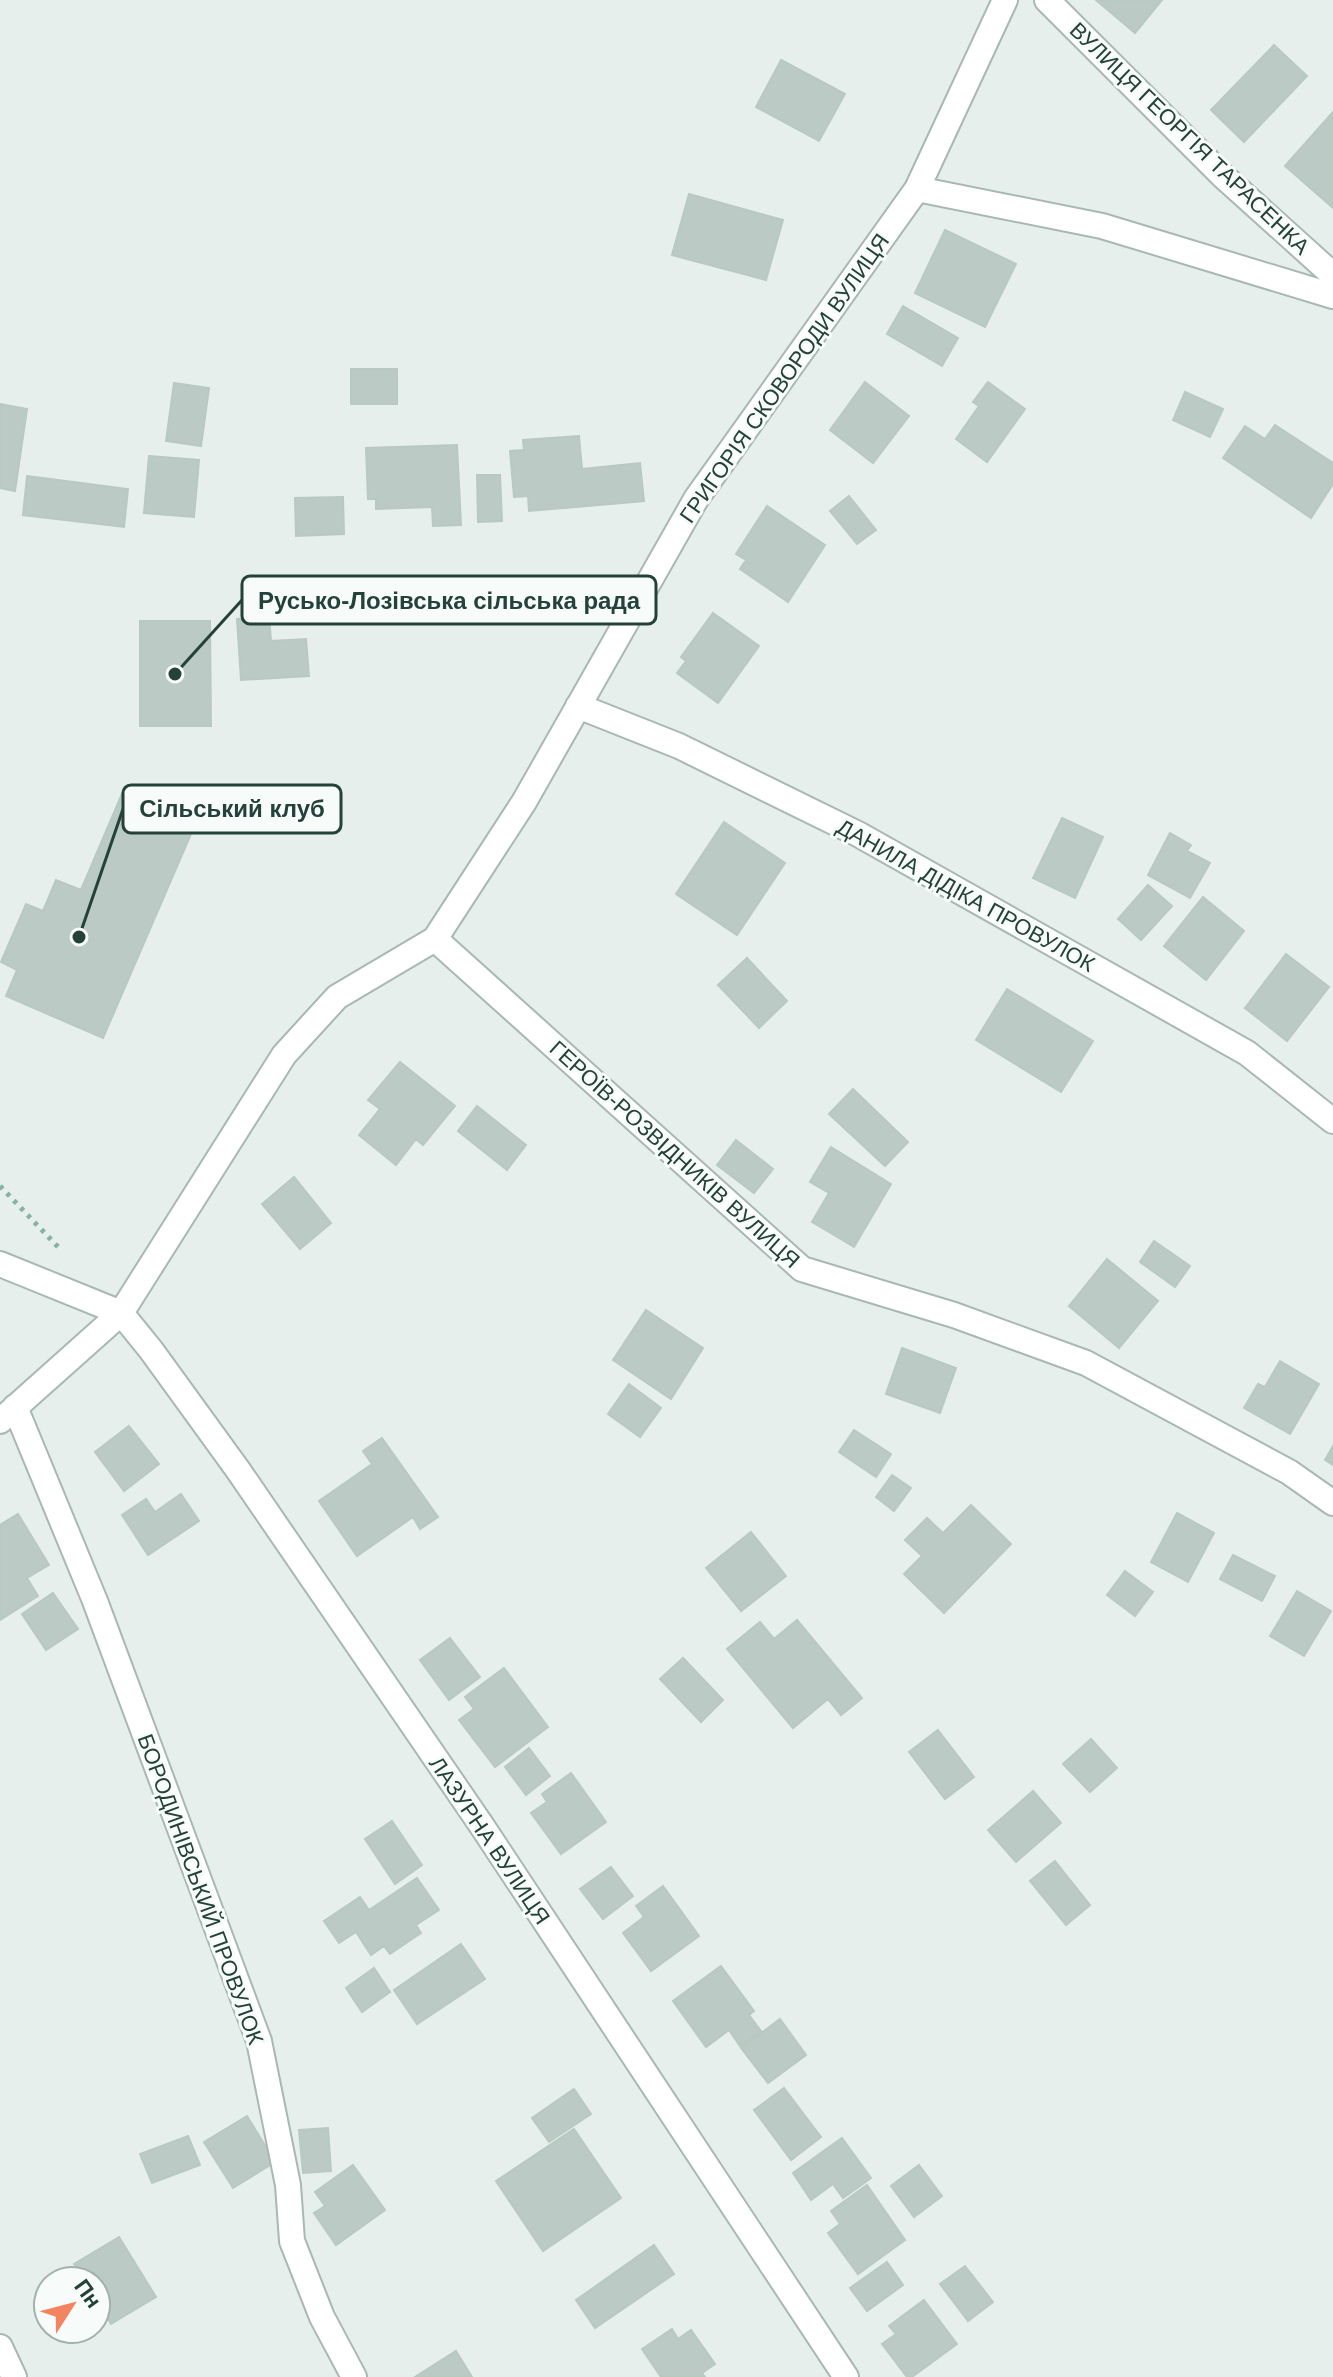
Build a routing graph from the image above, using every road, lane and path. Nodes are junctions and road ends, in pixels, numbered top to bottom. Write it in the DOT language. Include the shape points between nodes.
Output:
graph roads {
  1 [pos="1005,0"];
  2 [pos="1047,0"];
  3 [pos="917,189"];
  4 [pos="1333,275"];
  5 [pos="1333,296"];
  6 [pos="578,706"];
  7 [pos="435,939"];
  8 [pos="1333,1121"];
  9 [pos="0,1264"];
  10 [pos="121,1313"];
  11 [pos="8,1414"];
  12 [pos="1333,1503"];
  13 [pos="0,2347"];
  14 [pos="14,2377"];
  15 [pos="354,2377"];
  16 [pos="846,2377"];
  1 -- 3 [label="street, ГРИГОРІЯ СКОВОРОДИ ВУЛИЦЯ"];
  2 -- 4 [label="street, ВУЛИЦЯ ГЕОРГІЯ ТАРАСЕНКА" via="1222,175"];
  3 -- 5 [label="street" via="1102,226"];
  3 -- 6 [label="street, ГРИГОРІЯ СКОВОРОДИ ВУЛИЦЯ" via="696,499"];
  6 -- 7 [label="street, ГРИГОРІЯ СКОВОРОДИ ВУЛИЦЯ" via="524,802"];
  6 -- 8 [label="street, ДАНИЛА ДІДІКА ПРОВУЛОК" via="679,746 858,834 1247,1053"];
  7 -- 10 [label="street, ГРИГОРІЯ СКОВОРОДИ ВУЛИЦЯ" via="337,997 284,1055"];
  7 -- 12 [label="street, ГЕРОЇВ-РОЗВІДНИКІВ ВУЛИЦЯ" via="802,1269 954,1315 1086,1363 1289,1472"];
  9 -- 10 [label="street"];
  10 -- 11 [label="street, ГРИГОРІЯ СКОВОРОДИ ВУЛИЦЯ"];
  10 -- 16 [label="street, ЛАЗУРНА ВУЛИЦЯ" via="238,1470 482,1826"];
  11 -- 15 [label="street, БОРОДИНІВСЬКИЙ ПРОВУЛОК" via="95,1601 259,2041 288,2185 292,2241 322,2317"];
  13 -- 14 [label="street"];
}
